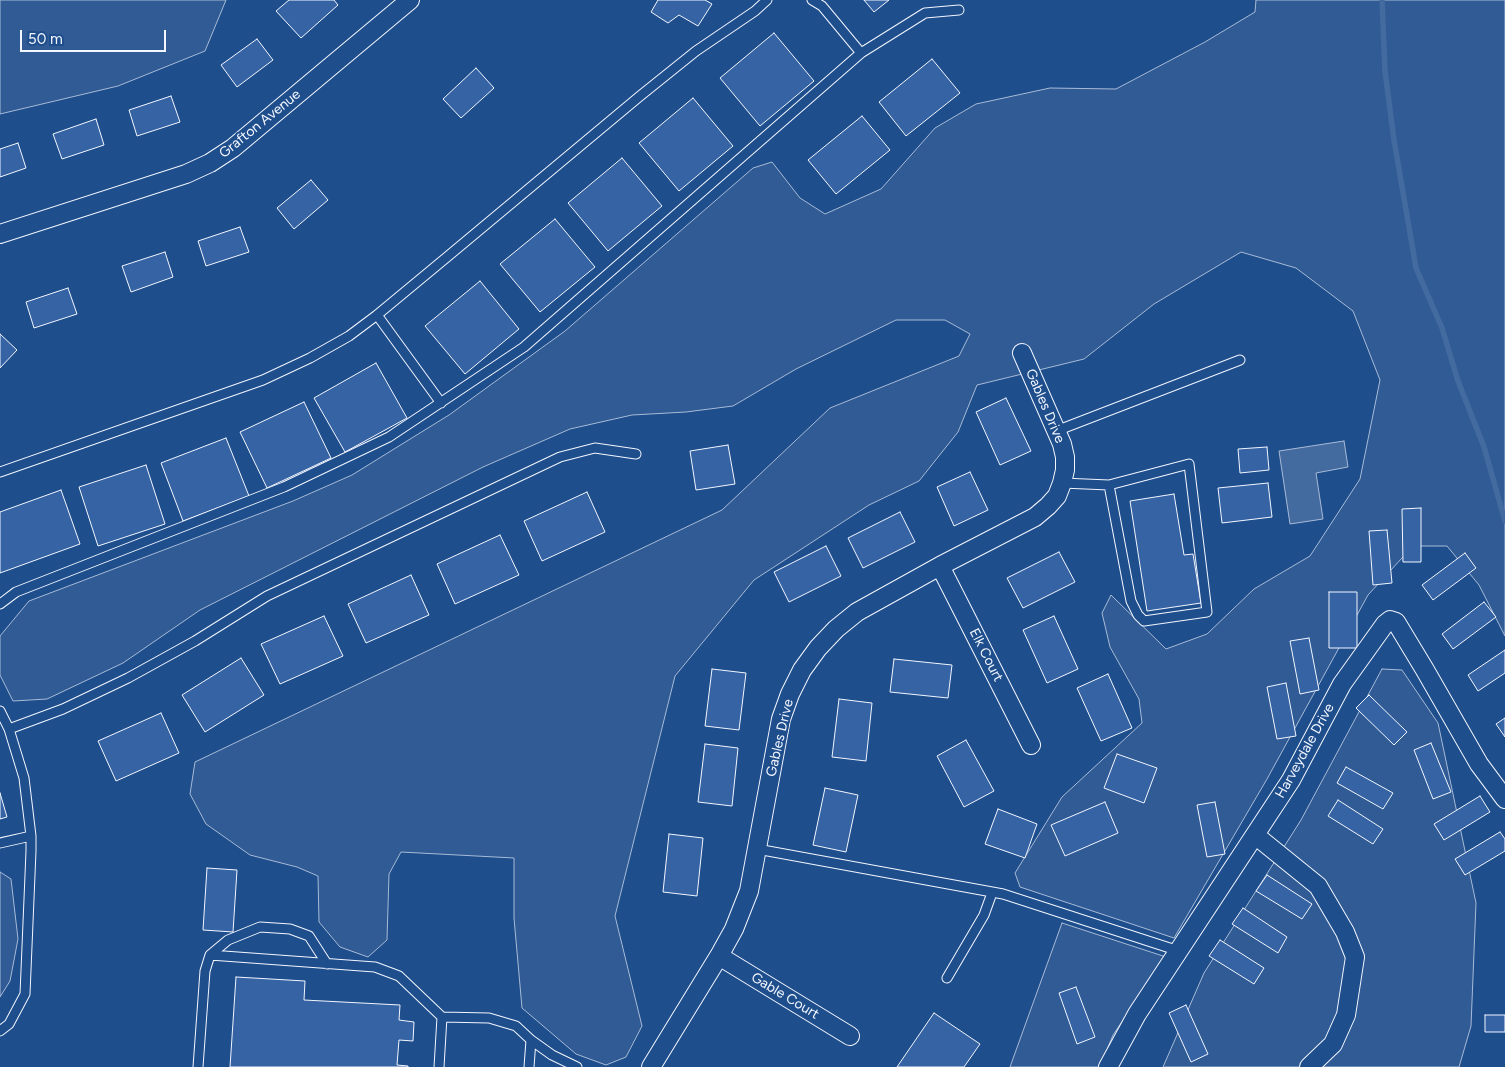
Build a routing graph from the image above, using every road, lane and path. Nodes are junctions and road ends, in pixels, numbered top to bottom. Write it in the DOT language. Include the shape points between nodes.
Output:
graph roads {
  1 [pos="410,0"];
  2 [pos="767,0"];
  3 [pos="812,0"];
  4 [pos="959,10"];
  5 [pos="860,53"];
  6 [pos="0,234"];
  7 [pos="377,315"];
  8 [pos="1022,353"];
  9 [pos="1240,360"];
  10 [pos="441,403"];
  11 [pos="1056,431"];
  12 [pos="636,454"];
  13 [pos="0,472"];
  14 [pos="1062,483"];
  15 [pos="1109,485"];
  16 [pos="940,566"];
  17 [pos="0,604"];
  18 [pos="0,711"];
  19 [pos="9,729"];
  20 [pos="1031,745"];
  21 [pos="1505,799"];
  22 [pos="1255,835"];
  23 [pos="31,836"];
  24 [pos="0,843"];
  25 [pos="757,849"];
  26 [pos="992,892"];
  27 [pos="1179,951"];
  28 [pos="210,955"];
  29 [pos="719,956"];
  30 [pos="327,964"];
  31 [pos="947,978"];
  32 [pos="442,1017"];
  33 [pos="0,1031"];
  34 [pos="850,1036"];
  35 [pos="531,1040"];
  36 [pos="198,1067"];
  37 [pos="439,1067"];
  38 [pos="529,1067"];
  39 [pos="577,1067"];
  40 [pos="651,1067"];
  41 [pos="1108,1067"];
  42 [pos="1309,1067"];
  1 -- 6 [label="street, Grafton Avenue" via="233,148 210,163 186,174"];
  2 -- 7 [label="lane" via="640,96"];
  3 -- 5 [label="lane" via="822,6"];
  4 -- 5 [label="lane" via="925,13"];
  5 -- 10 [label="lane" via="524,348"];
  7 -- 10 [label="lane"];
  7 -- 13 [label="lane" via="330,347 263,380"];
  8 -- 11 [label="street, Gables Drive"];
  9 -- 11 [label="lane"];
  10 -- 17 [label="lane" via="389,438 284,487 16,592"];
  11 -- 14 [label="street, Gables Drive" via="1065,457"];
  12 -- 19 [label="lane" via="595,448 560,457 267,596 128,678 63,709"];
  14 -- 15 [label="lane"];
  14 -- 16 [label="street, Gables Drive" via="1056,496 1035,517"];
  15 -- 15 [label="lane" via="1189,464 1207,612 1144,621 1138,616 1131,601"];
  16 -- 20 [label="street, Elk Court"];
  16 -- 25 [label="street, Gables Drive" via="857,612 836,629 802,670 781,719"];
  18 -- 19 [label="lane"];
  19 -- 23 [label="lane" via="24,778"];
  21 -- 22 [label="street, Harveydale Drive" via="1479,764 1396,622 1390,620 1342,684 1291,780"];
  22 -- 27 [label="street, Harveydale Drive"];
  22 -- 42 [label="street" via="1318,886 1356,957 1346,1015 1333,1044"];
  23 -- 24 [label="lane"];
  23 -- 33 [label="lane" via="25,994 9,1024"];
  25 -- 26 [label="lane"];
  25 -- 29 [label="street, Gables Drive" via="748,892 734,929"];
  26 -- 27 [label="lane"];
  26 -- 31 [label="lane" via="984,915"];
  27 -- 41 [label="street, Harveydale Drive" via="1137,1014"];
  28 -- 30 [label="lane"];
  28 -- 30 [label="lane" via="228,940 260,928 290,929 309,936"];
  28 -- 36 [label="lane" via="205,971"];
  29 -- 34 [label="street, Gable Court"];
  29 -- 40 [label="street, Gables Drive"];
  30 -- 32 [label="lane" via="375,967 399,976"];
  32 -- 35 [label="lane" via="490,1018 516,1026"];
  32 -- 37 [label="lane"];
  35 -- 38 [label="lane"];
  35 -- 39 [label="lane"];
}
